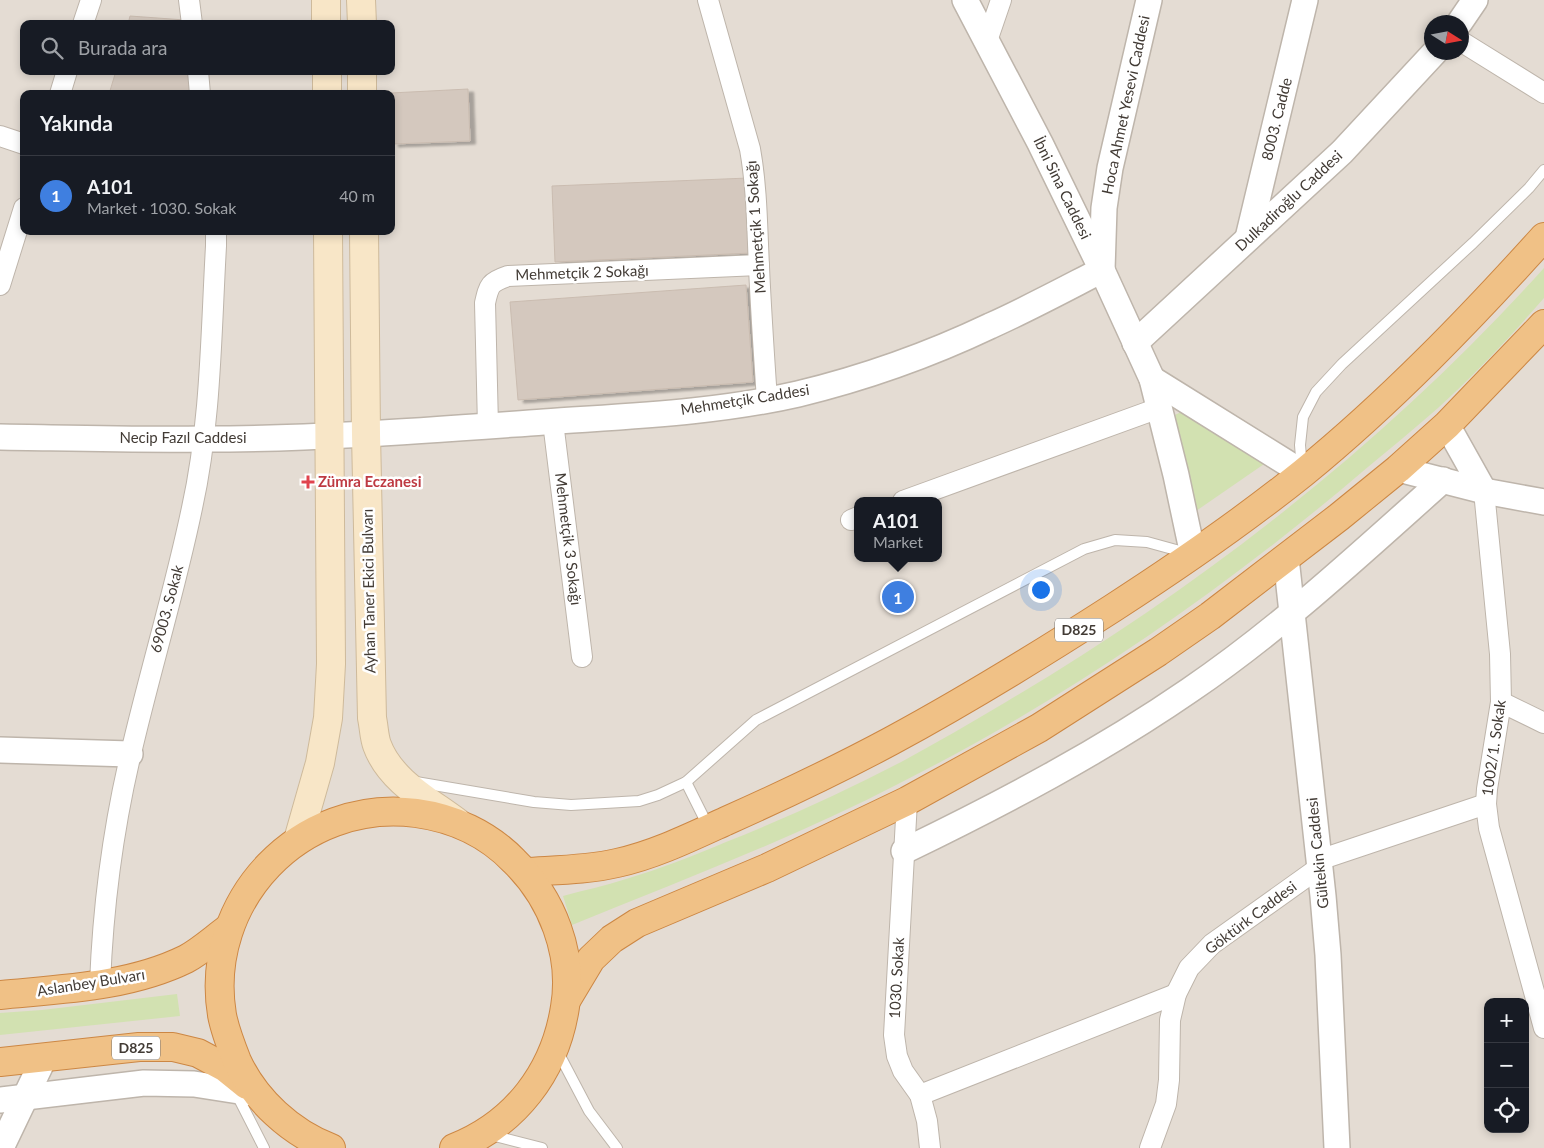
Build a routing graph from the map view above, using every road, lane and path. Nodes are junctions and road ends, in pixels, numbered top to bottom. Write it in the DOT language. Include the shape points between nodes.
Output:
graph roads {
  1 [pos="91,0"];
  2 [pos="189,0"];
  3 [pos="326,0"];
  4 [pos="362,0"];
  5 [pos="708,0"];
  6 [pos="965,0"];
  7 [pos="1001,0"];
  8 [pos="1149,0"];
  9 [pos="1306,0"];
  10 [pos="1475,0"];
  11 [pos="1465,15"];
  12 [pos="84,20"];
  13 [pos="192,20"];
  14 [pos="326,20"];
  15 [pos="362,20"];
  16 [pos="986,41"];
  17 [pos="1469,46"];
  18 [pos="1428,60"];
  19 [pos="66,75"];
  20 [pos="198,75"];
  21 [pos="327,75"];
  22 [pos="362,75"];
  23 [pos="61,90"];
  24 [pos="200,90"];
  25 [pos="327,90"];
  26 [pos="362,90"];
  27 [pos="1544,93"];
  28 [pos="0,136"];
  29 [pos="20,143"];
  30 [pos="1544,170"];
  31 [pos="20,221"];
  32 [pos="216,235"];
  33 [pos="328,235"];
  34 [pos="364,235"];
  35 [pos="1544,237"];
  36 [pos="1248,238"];
  37 [pos="759,265"];
  38 [pos="1102,270"];
  39 [pos="0,285"];
  40 [pos="1544,324"];
  41 [pos="1135,343"];
  42 [pos="1152,379"];
  43 [pos="767,400"];
  44 [pos="1158,408"];
  45 [pos="553,422"];
  46 [pos="1447,425"];
  47 [pos="488,426"];
  48 [pos="366,434"];
  49 [pos="330,436"];
  50 [pos="0,437"];
  51 [pos="205,439"];
  52 [pos="1398,468"];
  53 [pos="1303,473"];
  54 [pos="1443,480"];
  55 [pos="1484,491"];
  56 [pos="914,497"];
  57 [pos="1544,502"];
  58 [pos="1193,555"];
  59 [pos="1286,558"];
  60 [pos="1292,613"];
  61 [pos="582,657"];
  62 [pos="1501,702"];
  63 [pos="1544,723"];
  64 [pos="0,750"];
  65 [pos="130,754"];
  66 [pos="400,779"];
  67 [pos="686,782"];
  68 [pos="907,801"];
  69 [pos="1486,804"];
  70 [pos="458,823"];
  71 [pos="709,829"];
  72 [pos="298,840"];
  73 [pos="904,851"];
  74 [pos="1319,864"];
  75 [pos="525,872"];
  76 [pos="229,928"];
  77 [pos="100,984"];
  78 [pos="1176,994"];
  79 [pos="0,996"];
  80 [pos="567,999"];
  81 [pos="1544,1028"];
  82 [pos="556,1047"];
  83 [pos="44,1058"];
  84 [pos="0,1062"];
  85 [pos="246,1092"];
  86 [pos="920,1095"];
  87 [pos="26,1096"];
  88 [pos="0,1100"];
  89 [pos="305,1141"];
  90 [pos="469,1143"];
  91 [pos="1,1148"];
  92 [pos="264,1148"];
  93 [pos="331,1148"];
  94 [pos="542,1148"];
  95 [pos="618,1148"];
  96 [pos="930,1148"];
  97 [pos="1150,1148"];
  98 [pos="1336,1148"];
  1 -- 12 [label="street"];
  2 -- 13 [label="street"];
  3 -- 14 [label="main road"];
  4 -- 15 [label="main road"];
  5 -- 37 [label="street, Mehmetçik 1 Sokağı" via="750,149 757,200"];
  6 -- 16 [label="street, İbni Sina Caddesi"];
  7 -- 16 [label="street"];
  8 -- 38 [label="street, Hoca Ahmet Yesevi Caddesi" via="1110,168 1104,208"];
  9 -- 36 [label="street, 8003. Cadde"];
  10 -- 11 [label="street"];
  16 -- 38 [label="street, İbni Sina Caddesi"];
  17 -- 27 [label="street"];
  18 -- 36 [label="street, Dulkadiroğlu Caddesi" via="1342,152"];
  19 -- 23 [label="street"];
  20 -- 24 [label="street"];
  21 -- 25 [label="main road"];
  22 -- 26 [label="main road"];
  28 -- 29 [label="street"];
  30 -- 53 [label="lane" via="1522,195 1316,392 1303,417 1300,445"];
  31 -- 39 [label="street"];
  32 -- 51 [label="street, 69003. Sokak"];
  33 -- 49 [label="main road"];
  34 -- 48 [label="main road, Ayhan Taner Ekici Bulvarı"];
  35 -- 53 [label="highway, D825" via="1410,377"];
  36 -- 41 [label="street, Dulkadiroğlu Caddesi"];
  37 -- 43 [label="street, Mehmetçik 1 Sokağı"];
  37 -- 47 [label="street, Mehmetçik 2 Sokağı" via="508,276 495,280 485,303"];
  38 -- 41 [label="street, İbni Sina Caddesi"];
  38 -- 43 [label="street, Mehmetçik Caddesi" via="991,326 915,357 838,383"];
  40 -- 46 [label="highway"];
  41 -- 42 [label="street, İbni Sina Caddesi"];
  42 -- 44 [label="street, İbni Sina Caddesi"];
  42 -- 53 [label="street"];
  43 -- 45 [label="street, Mehmetçik Caddesi" via="698,410"];
  44 -- 56 [label="street"];
  44 -- 58 [label="street, İbni Sina Caddesi"];
  45 -- 47 [label="street, Mehmetçik Caddesi"];
  45 -- 61 [label="street, Mehmetçik 3 Sokağı"];
  46 -- 52 [label="highway"];
  46 -- 55 [label="street"];
  47 -- 48 [label="street, Mehmetçik Caddesi"];
  48 -- 49 [label="street, Necip Fazıl Caddesi"];
  48 -- 66 [label="main road, Ayhan Taner Ekici Bulvarı" via="372,718 376,744 385,763"];
  49 -- 51 [label="street, Necip Fazıl Caddesi"];
  49 -- 72 [label="main road" via="331,664 328,718 320,763"];
  50 -- 51 [label="street, Necip Fazıl Caddesi"];
  51 -- 65 [label="street, 69003. Sokak" via="193,507"];
  52 -- 54 [label="street"];
  52 -- 59 [label="highway"];
  53 -- 58 [label="highway, D825"];
  54 -- 55 [label="street"];
  54 -- 60 [label="street"];
  55 -- 57 [label="street"];
  55 -- 62 [label="street, 1002/1. Sokak" via="1500,654"];
  58 -- 67 [label="lane" via="1147,542 1116,540 1084,549 756,720"];
  58 -- 71 [label="highway, D825" via="987,688 847,765"];
  59 -- 60 [label="street, Gültekin Caddesi"];
  59 -- 68 [label="highway" via="1210,616 1099,690 1039,728"];
  60 -- 73 [label="street" via="1191,690 1138,725 1046,779"];
  60 -- 74 [label="street, Gültekin Caddesi"];
  62 -- 63 [label="street"];
  62 -- 69 [label="street, 1002/1. Sokak"];
  64 -- 65 [label="street"];
  65 -- 77 [label="street, 69003. Sokak" via="107,888"];
  66 -- 67 [label="lane" via="534,802 571,805 639,801"];
  66 -- 70 [label="main road, Ayhan Taner Ekici Bulvarı"];
  67 -- 71 [label="lane"];
  68 -- 73 [label="street, 1030. Sokak"];
  68 -- 80 [label="highway" via="767,868 637,923 590,959"];
  69 -- 74 [label="street, Göktürk Caddesi"];
  69 -- 81 [label="street, 1002/1. Sokak" via="1489,828"];
  70 -- 72 [label="highway" via="404,811 376,812 322,826"];
  70 -- 75 [label="highway" via="483,836"];
  71 -- 75 [label="highway, D825" via="618,863 583,869"];
  72 -- 76 [label="highway" via="256,878"];
  73 -- 86 [label="street, 1030. Sokak" via="894,1035 903,1071"];
  74 -- 78 [label="street, Göktürk Caddesi" via="1212,944 1189,968"];
  74 -- 98 [label="street, Gültekin Caddesi" via="1328,955"];
  75 -- 80 [label="highway" via="542,895 563,946"];
  76 -- 77 [label="highway, Aslanbey Bulvarı" via="180,962 149,974"];
  76 -- 85 [label="highway" via="222,956 222,1015 242,1070"];
  77 -- 79 [label="highway, Aslanbey Bulvarı"];
  78 -- 86 [label="street"];
  78 -- 97 [label="street, Göktürk Caddesi" via="1170,1020 1166,1104"];
  80 -- 82 [label="highway"];
  82 -- 90 [label="highway" via="544,1073 508,1117"];
  82 -- 95 [label="lane" via="588,1111"];
  83 -- 84 [label="highway, D825"];
  83 -- 85 [label="highway, D825" via="139,1047 173,1047 198,1053 226,1068"];
  83 -- 87 [label="street"];
  85 -- 87 [label="street" via="194,1084 144,1083"];
  85 -- 89 [label="highway"];
  85 -- 92 [label="lane"];
  86 -- 96 [label="street, 1030. Sokak"];
  87 -- 88 [label="street"];
  87 -- 91 [label="street"];
  89 -- 93 [label="highway"];
  90 -- 94 [label="lane"];
}
